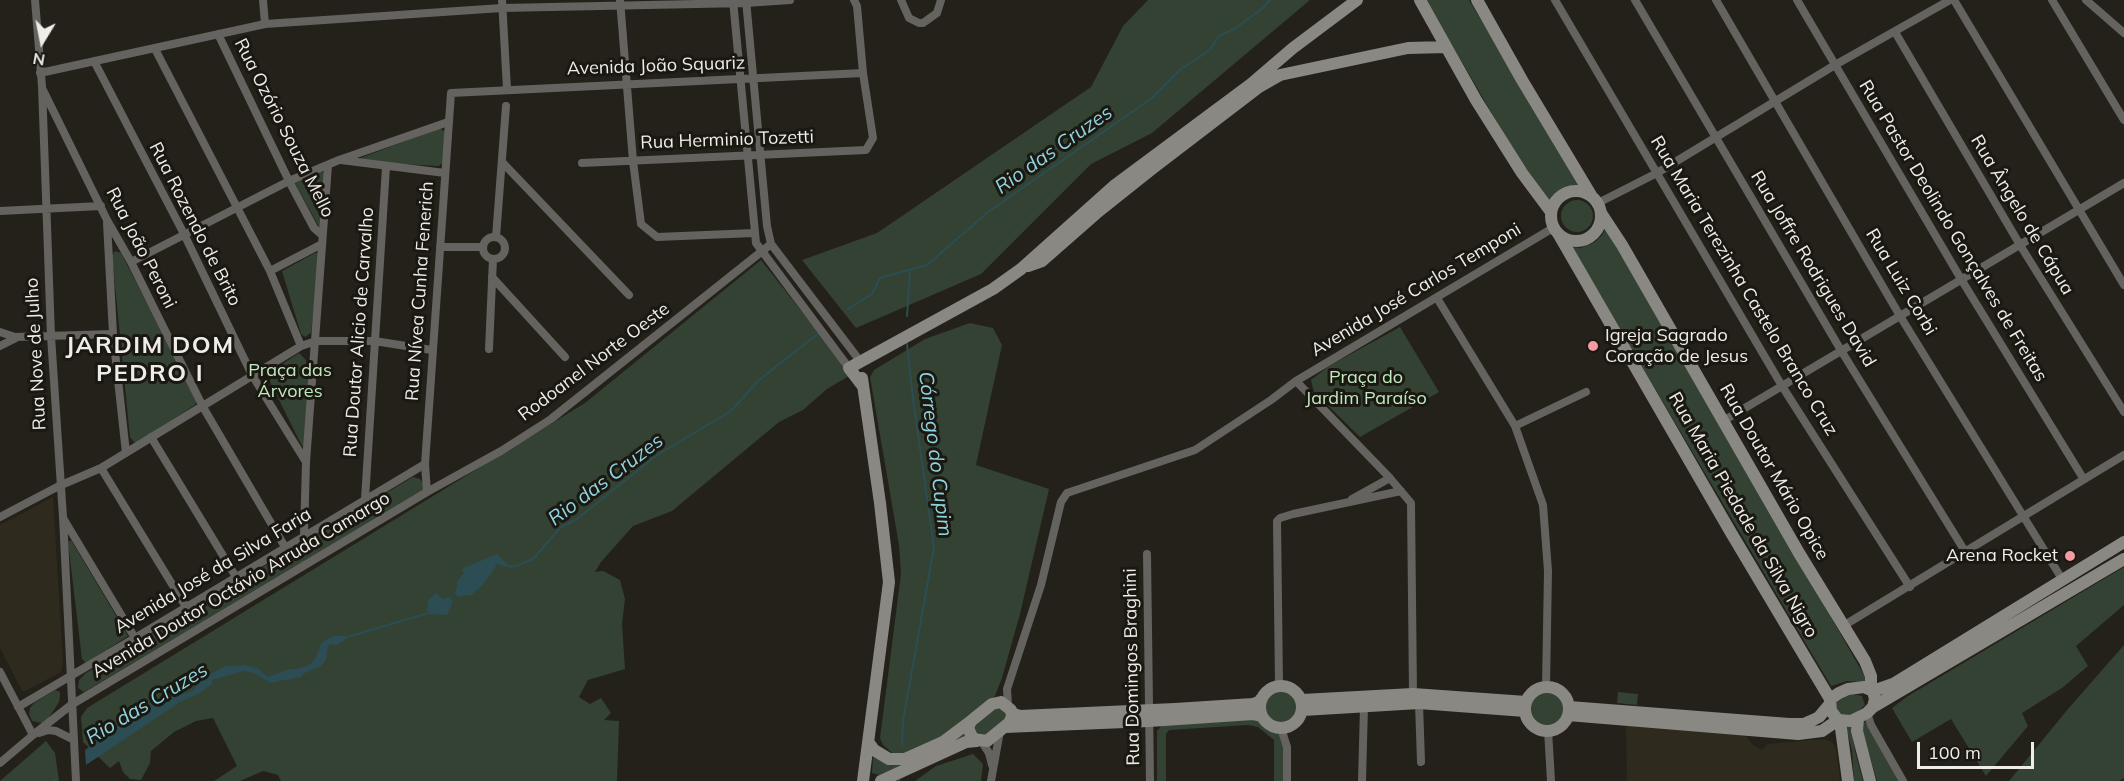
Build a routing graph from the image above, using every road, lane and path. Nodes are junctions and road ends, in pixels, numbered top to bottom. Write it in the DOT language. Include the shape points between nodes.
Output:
graph roads {
  1 [pos="35,0"];
  2 [pos="263,0"];
  3 [pos="790,0"];
  4 [pos="854,0"];
  5 [pos="901,0"];
  6 [pos="941,0"];
  7 [pos="1357,0"];
  8 [pos="1420,0"];
  9 [pos="1477,0"];
  10 [pos="1555,0"];
  11 [pos="1635,0"];
  12 [pos="1716,0"];
  13 [pos="1797,0"];
  14 [pos="1952,0"];
  15 [pos="2052,0"];
  16 [pos="2086,0"];
  17 [pos="746,1"];
  18 [pos="620,2"];
  19 [pos="733,2"];
  20 [pos="502,4"];
  21 [pos="265,24"];
  22 [pos="1895,32"];
  23 [pos="2124,33"];
  24 [pos="218,34"];
  25 [pos="1446,46"];
  26 [pos="155,49"];
  27 [pos="94,61"];
  28 [pos="1835,65"];
  29 [pos="40,73"];
  30 [pos="863,73"];
  31 [pos="753,79"];
  32 [pos="740,80"];
  33 [pos="627,83"];
  34 [pos="42,86"];
  35 [pos="507,90"];
  36 [pos="451,93"];
  37 [pos="1776,101"];
  38 [pos="506,106"];
  39 [pos="55,112"];
  40 [pos="43,117"];
  41 [pos="2124,120"];
  42 [pos="448,122"];
  43 [pos="1716,138"];
  44 [pos="761,156"];
  45 [pos="747,157"];
  46 [pos="339,160"];
  47 [pos="633,161"];
  48 [pos="502,162"];
  49 [pos="582,163"];
  50 [pos="328,165"];
  51 [pos="386,167"];
  52 [pos="445,173"];
  53 [pos="1657,173"];
  54 [pos="289,181"];
  55 [pos="2124,183"];
  56 [pos="1597,204"];
  57 [pos="101,206"];
  58 [pos="237,208"];
  59 [pos="45,210"];
  60 [pos="0,211"];
  61 [pos="2078,211"];
  62 [pos="1551,212"];
  63 [pos="107,220"];
  64 [pos="1556,231"];
  65 [pos="754,233"];
  66 [pos="183,234"];
  67 [pos="496,237"];
  68 [pos="322,239"];
  69 [pos="771,244"];
  70 [pos="2020,245"];
  71 [pos="440,247"];
  72 [pos="483,247"];
  73 [pos="761,251"];
  74 [pos="493,259"];
  75 [pos="131,262"];
  76 [pos="1021,269"];
  77 [pos="270,271"];
  78 [pos="492,277"];
  79 [pos="1961,279"];
  80 [pos="2124,285"];
  81 [pos="629,295"];
  82 [pos="1437,298"];
  83 [pos="1900,316"];
  84 [pos="0,332"];
  85 [pos="113,334"];
  86 [pos="51,336"];
  87 [pos="22,337"];
  88 [pos="316,341"];
  89 [pos="374,341"];
  90 [pos="0,346"];
  91 [pos="301,346"];
  92 [pos="489,349"];
  93 [pos="432,350"];
  94 [pos="1842,352"];
  95 [pos="565,357"];
  96 [pos="855,364"];
  97 [pos="252,375"];
  98 [pos="1296,381"];
  99 [pos="1782,386"];
  100 [pos="1586,392"];
  101 [pos="203,406"];
  102 [pos="2124,412"];
  103 [pos="1724,421"];
  104 [pos="1515,426"];
  105 [pos="151,437"];
  106 [pos="126,453"];
  107 [pos="2124,455"];
  108 [pos="306,462"];
  109 [pos="425,464"];
  110 [pos="101,468"];
  111 [pos="1390,478"];
  112 [pos="2084,478"];
  113 [pos="59,486"];
  114 [pos="1401,491"];
  115 [pos="428,492"];
  116 [pos="365,499"];
  117 [pos="1344,503"];
  118 [pos="2024,515"];
  119 [pos="0,517"];
  120 [pos="63,517"];
  121 [pos="304,536"];
  122 [pos="2124,542"];
  123 [pos="285,548"];
  124 [pos="1966,553"];
  125 [pos="1147,554"];
  126 [pos="2124,559"];
  127 [pos="236,577"];
  128 [pos="2062,579"];
  129 [pos="1910,587"];
  130 [pos="186,607"];
  131 [pos="1843,626"];
  132 [pos="135,639"];
  133 [pos="0,672"];
  134 [pos="70,675"];
  135 [pos="1279,685"];
  136 [pos="1546,687"];
  137 [pos="1007,689"];
  138 [pos="1872,690"];
  139 [pos="1416,698"];
  140 [pos="1261,699"];
  141 [pos="1830,702"];
  142 [pos="992,704"];
  143 [pos="71,705"];
  144 [pos="1302,705"];
  145 [pos="1526,706"];
  146 [pos="18,707"];
  147 [pos="1364,707"];
  148 [pos="1010,710"];
  149 [pos="1568,711"];
  150 [pos="1866,713"];
  151 [pos="1149,716"];
  152 [pos="1262,716"];
  153 [pos="971,721"];
  154 [pos="1839,721"];
  155 [pos="1281,728"];
  156 [pos="1003,729"];
  157 [pos="1548,730"];
  158 [pos="33,735"];
  159 [pos="979,741"];
  160 [pos="74,743"];
  161 [pos="869,743"];
  162 [pos="1421,762"];
  163 [pos="0,763"];
  164 [pos="992,768"];
  165 [pos="76,781"];
  166 [pos="863,781"];
  167 [pos="881,781"];
  168 [pos="991,781"];
  169 [pos="1150,781"];
  170 [pos="1287,781"];
  171 [pos="1362,781"];
  172 [pos="1551,781"];
  173 [pos="1848,781"];
  174 [pos="1870,781"];
  175 [pos="1903,781"];
  1 -- 29 [label="street, Rua Nove de Julho"];
  2 -- 21 [label="street"];
  3 -- 17 [label="street"];
  4 -- 30 [label="street"];
  5 -- 6 [label="street" via="909,18 919,23 937,13"];
  7 -- 76 [label="street" via="1115,186"];
  8 -- 25 [label="street"];
  9 -- 56 [label="street, Rua Doutor Mário Opice"];
  10 -- 53 [label="street, Rua Maria Terezinha Castelo Branco Cruz"];
  11 -- 43 [label="street, Rua Joffre Rodrigues David"];
  12 -- 37 [label="street, Rua Luiz Corbi"];
  13 -- 28 [label="street, Rua Pastor Deolindo Gonçalves de Freitas"];
  14 -- 22 [label="street"];
  14 -- 61 [label="street"];
  15 -- 41 [label="street"];
  16 -- 23 [label="street"];
  17 -- 19 [label="street"];
  17 -- 31 [label="street"];
  18 -- 19 [label="street"];
  18 -- 20 [label="street"];
  18 -- 33 [label="street"];
  19 -- 32 [label="street"];
  20 -- 21 [label="street"];
  20 -- 35 [label="street"];
  21 -- 24 [label="street"];
  22 -- 28 [label="street"];
  22 -- 70 [label="street, Rua Ângelo de Cápua"];
  24 -- 26 [label="street"];
  24 -- 54 [label="street, Rua Ozório Souza Mello"];
  25 -- 62 [label="street"];
  25 -- 76 [label="street" via="1408,48 1281,75 1259,87 1135,182 1042,261"];
  26 -- 27 [label="street"];
  26 -- 58 [label="street"];
  27 -- 29 [label="street"];
  27 -- 66 [label="street, Rua Rozendo de Brito"];
  28 -- 37 [label="street"];
  28 -- 79 [label="street, Rua Pastor Deolindo Gonçalves de Freitas"];
  29 -- 34 [label="street, Rua Nove de Julho"];
  30 -- 31 [label="street, Avenida João Squariz"];
  30 -- 44 [label="street, Rua Herminio Tozetti" via="873,138 866,150"];
  31 -- 32 [label="street, Avenida João Squariz"];
  31 -- 44 [label="street"];
  32 -- 33 [label="street, Avenida João Squariz"];
  32 -- 45 [label="street"];
  33 -- 35 [label="street, Avenida João Squariz"];
  33 -- 47 [label="street"];
  34 -- 39 [label="street, Rua João Peroni"];
  34 -- 40 [label="street, Rua Nove de Julho"];
  35 -- 36 [label="street, Avenida João Squariz"];
  36 -- 42 [label="street, Rua Nívea Cunha Fenerich"];
  37 -- 43 [label="street"];
  37 -- 83 [label="street, Rua Luiz Corbi"];
  38 -- 48 [label="street"];
  39 -- 40 [label="street"];
  39 -- 57 [label="street, Rua João Peroni"];
  40 -- 59 [label="street, Rua Nove de Julho"];
  42 -- 46 [label="street"];
  42 -- 52 [label="street, Rua Nívea Cunha Fenerich"];
  43 -- 53 [label="street"];
  43 -- 94 [label="street, Rua Joffre Rodrigues David"];
  44 -- 45 [label="street, Rua Herminio Tozetti"];
  44 -- 69 [label="street"];
  45 -- 47 [label="street, Rua Herminio Tozetti"];
  45 -- 65 [label="street"];
  46 -- 50 [label="street"];
  46 -- 51 [label="street"];
  47 -- 49 [label="street, Rua Herminio Tozetti"];
  47 -- 65 [label="street" via="641,224 657,237"];
  48 -- 67 [label="street"];
  48 -- 81 [label="street"];
  50 -- 54 [label="street"];
  50 -- 68 [label="street"];
  51 -- 52 [label="street"];
  51 -- 89 [label="street, Rua Doutor Alicio de Carvalho"];
  52 -- 71 [label="street, Rua Nívea Cunha Fenerich"];
  53 -- 56 [label="street"];
  53 -- 99 [label="street, Rua Maria Terezinha Castelo Branco Cruz"];
  54 -- 58 [label="street"];
  54 -- 68 [label="street, Rua Ozório Souza Mello"];
  55 -- 61 [label="street"];
  56 -- 62 [label="street" via="1583,191 1573,190 1562,194"];
  56 -- 64 [label="street" via="1600,222 1589,238 1569,240"];
  56 -- 103 [label="street, Rua Doutor Mário Opice"];
  57 -- 59 [label="street"];
  57 -- 63 [label="street, Rua João Peroni"];
  58 -- 66 [label="street"];
  58 -- 77 [label="street"];
  59 -- 60 [label="street"];
  59 -- 86 [label="street, Rua Nove de Julho"];
  61 -- 70 [label="street"];
  61 -- 80 [label="street"];
  62 -- 64 [label="street"];
  63 -- 75 [label="street, Rua João Peroni"];
  63 -- 85 [label="street"];
  64 -- 82 [label="street, Avenida José Carlos Temponi"];
  64 -- 141 [label="street, Rua Maria Piedade da Silva Nigro"];
  65 -- 73 [label="street"];
  66 -- 75 [label="street"];
  66 -- 97 [label="street, Rua Rozendo de Brito"];
  67 -- 72 [label="street" via="487,239"];
  67 -- 74 [label="street" via="506,250"];
  68 -- 77 [label="street"];
  68 -- 88 [label="street"];
  69 -- 73 [label="street, Rodoanel Norte Oeste"];
  69 -- 96 [label="street"];
  70 -- 79 [label="street"];
  70 -- 102 [label="street, Rua Ângelo de Cápua"];
  71 -- 72 [label="street"];
  71 -- 93 [label="street, Rua Nívea Cunha Fenerich"];
  72 -- 74 [label="street" via="485,255"];
  73 -- 96 [label="street"];
  73 -- 115 [label="street, Rodoanel Norte Oeste" via="551,419"];
  74 -- 78 [label="street"];
  75 -- 101 [label="street, Rua João Peroni"];
  76 -- 96 [label="street" via="993,289"];
  77 -- 91 [label="street"];
  78 -- 92 [label="street"];
  78 -- 95 [label="street"];
  79 -- 83 [label="street"];
  79 -- 112 [label="street, Rua Pastor Deolindo Gonçalves de Freitas"];
  82 -- 98 [label="street, Avenida José Carlos Temponi"];
  82 -- 104 [label="street"];
  83 -- 94 [label="street"];
  83 -- 118 [label="street, Rua Luiz Corbi"];
  84 -- 87 [label="street"];
  85 -- 86 [label="street"];
  85 -- 106 [label="street"];
  86 -- 87 [label="street"];
  86 -- 113 [label="street, Rua Nove de Julho"];
  87 -- 90 [label="street"];
  88 -- 89 [label="street"];
  88 -- 91 [label="street"];
  88 -- 108 [label="street"];
  89 -- 93 [label="street"];
  89 -- 116 [label="street, Rua Doutor Alicio de Carvalho"];
  91 -- 97 [label="street"];
  93 -- 109 [label="street, Rua Nívea Cunha Fenerich"];
  94 -- 99 [label="street"];
  94 -- 124 [label="street, Rua Joffre Rodrigues David"];
  96 -- 161 [label="street" via="862,385 889,582"];
  97 -- 101 [label="street"];
  97 -- 108 [label="street, Rua Rozendo de Brito"];
  98 -- 111 [label="street"];
  98 -- 137 [label="street, Avenida José Carlos Temponi" via="1195,450 1067,493 1061,502 1041,585"];
  99 -- 103 [label="street"];
  99 -- 129 [label="street, Rua Maria Terezinha Castelo Branco Cruz"];
  100 -- 104 [label="street"];
  101 -- 105 [label="street"];
  101 -- 123 [label="street, Rua João Peroni"];
  103 -- 131 [label="street, Rua Doutor Mário Opice"];
  104 -- 136 [label="street" via="1542,505 1548,571"];
  105 -- 106 [label="street"];
  105 -- 127 [label="street"];
  106 -- 110 [label="street"];
  107 -- 112 [label="street"];
  108 -- 121 [label="street"];
  109 -- 115 [label="street, Rua Nívea Cunha Fenerich"];
  109 -- 116 [label="street, Avenida José da Silva Faria"];
  110 -- 113 [label="street"];
  110 -- 130 [label="street"];
  111 -- 114 [label="street"];
  111 -- 117 [label="street"];
  112 -- 118 [label="street"];
  113 -- 119 [label="street"];
  113 -- 120 [label="street, Rua Nove de Julho"];
  114 -- 117 [label="street"];
  114 -- 139 [label="street" via="1411,503 1413,521"];
  115 -- 143 [label="street, Avenida Doutor Octávio Arruda Camargo"];
  116 -- 121 [label="street, Avenida José da Silva Faria"];
  117 -- 135 [label="street" via="1277,521"];
  118 -- 124 [label="street"];
  118 -- 128 [label="street, Rua Luiz Corbi"];
  120 -- 132 [label="street"];
  120 -- 134 [label="street, Rua Nove de Julho"];
  121 -- 123 [label="street, Avenida José da Silva Faria"];
  122 -- 128 [label="street"];
  123 -- 127 [label="street, Avenida José da Silva Faria"];
  124 -- 129 [label="street"];
  125 -- 151 [label="street, Rua Domingos Braghini"];
  126 -- 150 [label="street"];
  127 -- 130 [label="street, Avenida José da Silva Faria"];
  128 -- 138 [label="street" via="1893,684"];
  129 -- 131 [label="street"];
  130 -- 132 [label="street, Avenida José da Silva Faria"];
  131 -- 138 [label="street, Rua Doutor Mário Opice" via="1871,676"];
  132 -- 134 [label="street, Avenida José da Silva Faria"];
  133 -- 146 [label="street"];
  134 -- 143 [label="street, Rua Nove de Julho"];
  134 -- 146 [label="street, Avenida José da Silva Faria"];
  135 -- 140 [label="street" via="1272,686"];
  135 -- 144 [label="street" via="1294,689"];
  136 -- 145 [label="street" via="1531,694"];
  136 -- 149 [label="street" via="1562,692"];
  137 -- 142 [label="street"];
  137 -- 148 [label="street"];
  138 -- 141 [label="street" via="1848,690"];
  138 -- 150 [label="street" via="1875,699"];
  139 -- 144 [label="street"];
  139 -- 145 [label="street"];
  139 -- 147 [label="street"];
  139 -- 162 [label="street"];
  140 -- 151 [label="street" via="1253,704"];
  140 -- 152 [label="street"];
  141 -- 149 [label="street" via="1819,717 1804,724"];
  141 -- 154 [label="street"];
  142 -- 148 [label="street" via="1001,702"];
  142 -- 153 [label="street"];
  143 -- 158 [label="street, Avenida Doutor Octávio Arruda Camargo"];
  143 -- 160 [label="street, Rua Nove de Julho"];
  144 -- 147 [label="street"];
  144 -- 155 [label="street" via="1295,723"];
  145 -- 157 [label="street" via="1533,725"];
  146 -- 158 [label="street"];
  147 -- 171 [label="street"];
  148 -- 151 [label="street" via="1020,716"];
  148 -- 156 [label="street" via="1011,720"];
  149 -- 154 [label="street" via="1798,734 1822,731"];
  149 -- 157 [label="street" via="1564,723"];
  150 -- 154 [label="street" via="1847,722"];
  150 -- 174 [label="street" via="1857,730"];
  150 -- 175 [label="street"];
  151 -- 152 [label="street"];
  151 -- 156 [label="street"];
  151 -- 169 [label="street, Rua Domingos Braghini"];
  152 -- 155 [label="street" via="1273,727"];
  153 -- 159 [label="street" via="969,732"];
  153 -- 161 [label="street" via="943,742 905,759 890,759"];
  154 -- 173 [label="street"];
  155 -- 170 [label="street" via="1287,747"];
  156 -- 159 [label="street" via="992,738"];
  156 -- 164 [label="street"];
  157 -- 172 [label="street"];
  158 -- 160 [label="street" via="56,731"];
  158 -- 163 [label="street, Avenida Doutor Octávio Arruda Camargo"];
  159 -- 164 [label="street" via="989,753"];
  159 -- 167 [label="street" via="966,742"];
  160 -- 165 [label="street, Rua Nove de Julho"];
  161 -- 166 [label="street"];
  164 -- 168 [label="street"];
}
